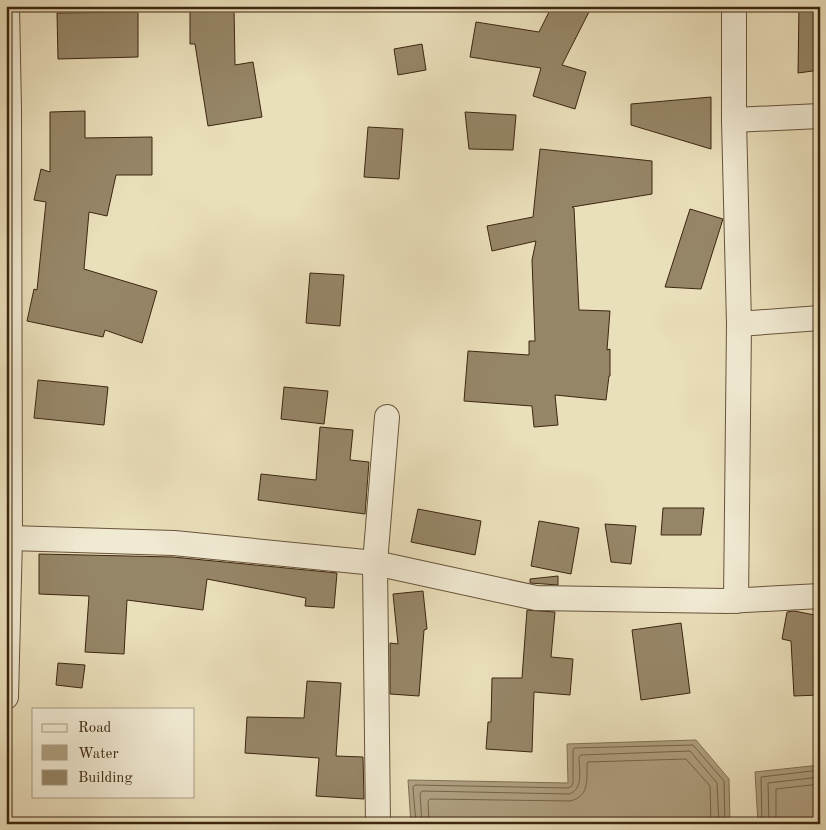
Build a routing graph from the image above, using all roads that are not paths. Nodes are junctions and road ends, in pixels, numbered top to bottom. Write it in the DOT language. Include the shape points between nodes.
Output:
graph roads {
  1 [pos="7,6"];
  2 [pos="734,6"];
  3 [pos="8,110"];
  4 [pos="820,116"];
  5 [pos="734,120"];
  6 [pos="820,318"];
  7 [pos="740,324"];
  8 [pos="387,417"];
  9 [pos="10,538"];
  10 [pos="375,563"];
  11 [pos="820,596"];
  12 [pos="736,601"];
  13 [pos="6,698"];
  14 [pos="378,824"];
  1 -- 3 [label="street"];
  2 -- 5 [label="street"];
  3 -- 9 [label="street"];
  4 -- 5 [label="street"];
  5 -- 7 [label="street"];
  6 -- 7 [label="street"];
  7 -- 12 [label="street"];
  8 -- 10 [label="street"];
  9 -- 10 [label="street" via="174,543"];
  9 -- 13 [label="street"];
  10 -- 12 [label="street" via="536,598"];
  10 -- 14 [label="street"];
  11 -- 12 [label="street"];
}
